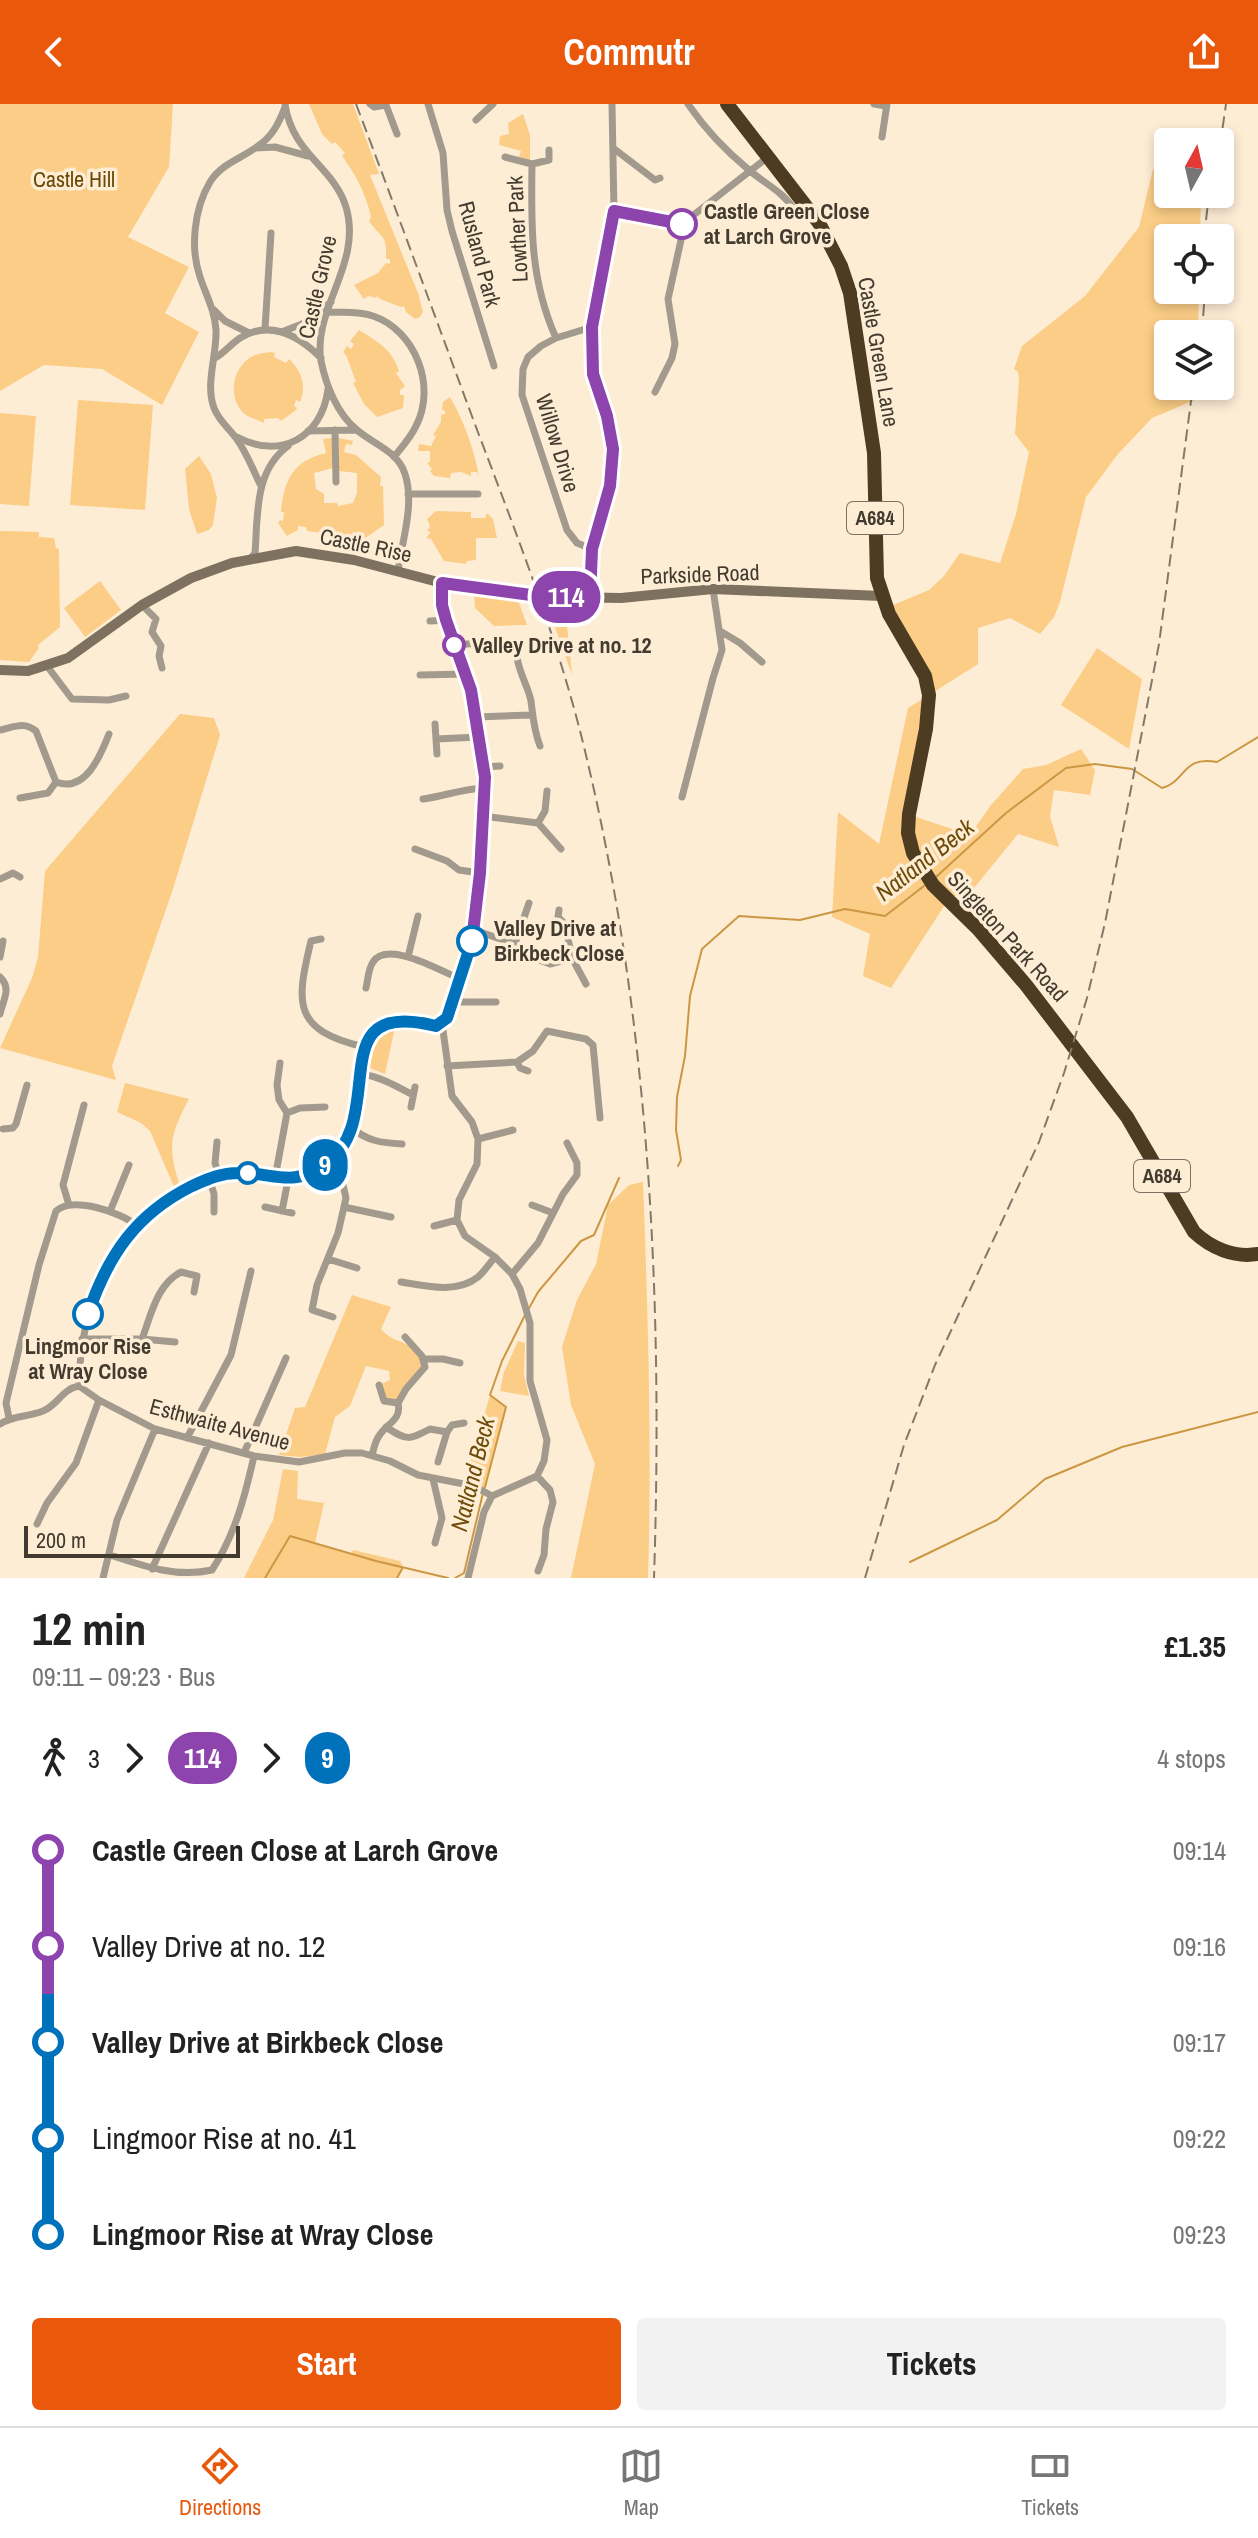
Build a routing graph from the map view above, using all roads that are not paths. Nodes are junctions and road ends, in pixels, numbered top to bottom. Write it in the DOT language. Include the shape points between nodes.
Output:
graph roads {
  1 [pos="370,104"];
  2 [pos="428,104"];
  3 [pos="493,104"];
  4 [pos="612,104"];
  5 [pos="688,104"];
  6 [pos="727,104"];
  7 [pos="874,104"];
  8 [pos="285,105"];
  9 [pos="886,105"];
  10 [pos="476,120"];
  11 [pos="397,134"];
  12 [pos="882,137"];
  13 [pos="256,148"];
  14 [pos="613,148"];
  15 [pos="549,150"];
  16 [pos="308,156"];
  17 [pos="505,157"];
  18 [pos="768,157"];
  19 [pos="532,164"];
  20 [pos="751,172"];
  21 [pos="660,178"];
  22 [pos="614,211"];
  23 [pos="791,214"];
  24 [pos="682,224"];
  25 [pos="271,233"];
  26 [pos="331,302"];
  27 [pos="212,308"];
  28 [pos="329,312"];
  29 [pos="592,327"];
  30 [pos="265,329"];
  31 [pos="284,331"];
  32 [pos="249,333"];
  33 [pos="556,338"];
  34 [pos="215,358"];
  35 [pos="321,358"];
  36 [pos="494,366"];
  37 [pos="328,389"];
  38 [pos="655,392"];
  39 [pos="335,430"];
  40 [pos="356,430"];
  41 [pos="308,431"];
  42 [pos="235,436"];
  43 [pos="289,444"];
  44 [pos="394,457"];
  45 [pos="336,482"];
  46 [pos="261,486"];
  47 [pos="408,494"];
  48 [pos="478,494"];
  49 [pos="592,549"];
  50 [pos="250,559"];
  51 [pos="398,571"];
  52 [pos="442,583"];
  53 [pos="474,588"];
  54 [pos="713,589"];
  55 [pos="881,596"];
  56 [pos="590,599"];
  57 [pos="142,605"];
  58 [pos="446,620"];
  59 [pos="430,621"];
  60 [pos="720,631"];
  61 [pos="480,643"];
  62 [pos="454,645"];
  63 [pos="517,657"];
  64 [pos="762,662"];
  65 [pos="47,666"];
  66 [pos="162,668"];
  67 [pos="0,670"];
  68 [pos="467,674"];
  69 [pos="420,675"];
  70 [pos="126,696"];
  71 [pos="531,715"];
  72 [pos="476,717"];
  73 [pos="435,724"];
  74 [pos="0,730"];
  75 [pos="109,734"];
  76 [pos="0,737"];
  77 [pos="479,737"];
  78 [pos="436,739"];
  79 [pos="540,746"];
  80 [pos="437,754"];
  81 [pos="500,766"];
  82 [pos="484,767"];
  83 [pos="56,782"];
  84 [pos="485,788"];
  85 [pos="547,791"];
  86 [pos="682,797"];
  87 [pos="20,798"];
  88 [pos="423,799"];
  89 [pos="483,816"];
  90 [pos="538,823"];
  91 [pos="415,849"];
  92 [pos="561,849"];
  93 [pos="13,862"];
  94 [pos="480,873"];
  95 [pos="0,879"];
  96 [pos="529,903"];
  97 [pos="559,910"];
  98 [pos="418,916"];
  99 [pos="474,930"];
  100 [pos="321,939"];
  101 [pos="3,941"];
  102 [pos="515,944"];
  103 [pos="0,957"];
  104 [pos="408,957"];
  105 [pos="572,958"];
  106 [pos="0,977"];
  107 [pos="458,978"];
  108 [pos="586,984"];
  109 [pos="366,988"];
  110 [pos="452,1002"];
  111 [pos="496,1002"];
  112 [pos="0,1014"];
  113 [pos="442,1023"];
  114 [pos="364,1047"];
  115 [pos="517,1062"];
  116 [pos="280,1063"];
  117 [pos="447,1066"];
  118 [pos="528,1071"];
  119 [pos="362,1074"];
  120 [pos="27,1085"];
  121 [pos="84,1105"];
  122 [pos="325,1107"];
  123 [pos="411,1107"];
  124 [pos="287,1113"];
  125 [pos="600,1118"];
  126 [pos="2,1127"];
  127 [pos="352,1128"];
  128 [pos="513,1130"];
  129 [pos="0,1138"];
  130 [pos="478,1139"];
  131 [pos="217,1142"];
  132 [pos="567,1143"];
  133 [pos="402,1144"];
  134 [pos="328,1163"];
  135 [pos="129,1165"];
  136 [pos="219,1175"];
  137 [pos="209,1178"];
  138 [pos="275,1178"];
  139 [pos="288,1180"];
  140 [pos="69,1205"];
  141 [pos="532,1205"];
  142 [pos="265,1207"];
  143 [pos="344,1207"];
  144 [pos="111,1209"];
  145 [pos="282,1211"];
  146 [pos="214,1212"];
  147 [pos="292,1213"];
  148 [pos="553,1213"];
  149 [pos="391,1217"];
  150 [pos="457,1220"];
  151 [pos="136,1225"];
  152 [pos="434,1226"];
  153 [pos="1258,1254"];
  154 [pos="495,1257"];
  155 [pos="328,1259"];
  156 [pos="357,1268"];
  157 [pos="251,1271"];
  158 [pos="512,1274"];
  159 [pos="406,1281"];
  160 [pos="194,1292"];
  161 [pos="333,1317"];
  162 [pos="405,1337"];
  163 [pos="82,1339"];
  164 [pos="142,1339"];
  165 [pos="175,1342"];
  166 [pos="286,1358"];
  167 [pos="425,1359"];
  168 [pos="460,1363"];
  169 [pos="379,1385"];
  170 [pos="79,1386"];
  171 [pos="99,1400"];
  172 [pos="398,1403"];
  173 [pos="9,1418"];
  174 [pos="464,1423"];
  175 [pos="0,1424"];
  176 [pos="386,1427"];
  177 [pos="155,1429"];
  178 [pos="447,1432"];
  179 [pos="187,1438"];
  180 [pos="209,1443"];
  181 [pos="244,1453"];
  182 [pos="372,1455"];
  183 [pos="254,1456"];
  184 [pos="438,1462"];
  185 [pos="537,1476"];
  186 [pos="433,1479"];
  187 [pos="486,1494"];
  188 [pos="37,1524"];
  189 [pos="435,1543"];
  190 [pos="110,1555"];
  191 [pos="152,1569"];
  192 [pos="538,1571"];
  193 [pos="172,1576"];
  194 [pos="103,1578"];
  195 [pos="468,1578"];
  1 -- 11 [label="street" via="386,105"];
  2 -- 36 [label="street, Rusland Park" via="443,153 449,221"];
  3 -- 10 [label="street"];
  4 -- 14 [label="street"];
  5 -- 20 [label="street"];
  6 -- 18 [label="highway, Castle Green Lane / A684"];
  7 -- 9 [label="street"];
  8 -- 13 [label="street" via="274,132"];
  8 -- 16 [label="street, Castle Grove"];
  9 -- 12 [label="street"];
  13 -- 16 [label="street"];
  13 -- 27 [label="street" via="218,172 199,211 196,259"];
  14 -- 21 [label="street" via="655,180"];
  14 -- 22 [label="street"];
  15 -- 19 [label="street" via="549,160"];
  16 -- 26 [label="street, Castle Grove" via="336,187 349,220 348,253"];
  17 -- 19 [label="street"];
  18 -- 20 [label="street"];
  18 -- 55 [label="highway, Castle Green Lane / A684" via="819,223 850,293 873,444"];
  19 -- 33 [label="street, Lowther Park" via="535,279"];
  20 -- 23 [label="street" via="788,200"];
  20 -- 24 [label="street"];
  22 -- 24 [label="street"];
  22 -- 29 [label="street"];
  24 -- 38 [label="street" via="668,299 675,344"];
  25 -- 30 [label="street"];
  26 -- 28 [label="street, Castle Grove"];
  26 -- 31 [label="street"];
  27 -- 32 [label="street"];
  27 -- 34 [label="street"];
  28 -- 35 [label="street, Castle Grove"];
  28 -- 44 [label="street" via="368,314 387,322 414,351 424,381 421,415"];
  29 -- 33 [label="street, Willow Drive"];
  29 -- 49 [label="street" via="593,374 613,449 610,486"];
  30 -- 31 [label="street"];
  30 -- 32 [label="street"];
  31 -- 35 [label="street"];
  32 -- 34 [label="street"];
  33 -- 49 [label="street, Willow Drive" via="528,357 522,395 567,530 577,543"];
  34 -- 42 [label="street" via="212,398 223,424"];
  35 -- 37 [label="street, Castle Grove"];
  37 -- 40 [label="street, Castle Grove"];
  37 -- 41 [label="street" via="319,419"];
  39 -- 40 [label="street"];
  39 -- 41 [label="street"];
  39 -- 45 [label="street"];
  40 -- 44 [label="street, Castle Grove"];
  41 -- 43 [label="street"];
  42 -- 43 [label="street" via="260,446"];
  42 -- 46 [label="street"];
  43 -- 46 [label="street" via="274,459"];
  44 -- 47 [label="street" via="405,473"];
  46 -- 50 [label="street" via="255,553"];
  47 -- 48 [label="street"];
  47 -- 51 [label="street"];
  49 -- 56 [label="street"];
  50 -- 51 [label="street, Castle Rise" via="310,552"];
  50 -- 57 [label="street" via="191,578"];
  51 -- 52 [label="street, Castle Rise"];
  52 -- 53 [label="street, Castle Rise"];
  52 -- 58 [label="street"];
  53 -- 56 [label="street, Parkside Road"];
  54 -- 55 [label="street, Parkside Road"];
  54 -- 56 [label="street, Parkside Road"];
  54 -- 60 [label="street"];
  55 -- 153 [label="highway, Singleton Park Road / A684" via="919,661 929,695 909,814 913,853 933,885 978,929 1087,1063 1127,1117 1194,1232 1223,1251"];
  57 -- 65 [label="street" via="68,658"];
  57 -- 66 [label="street" via="156,619 152,632 161,646"];
  58 -- 59 [label="street"];
  58 -- 62 [label="street"];
  60 -- 64 [label="street"];
  60 -- 86 [label="street" via="722,650"];
  61 -- 62 [label="street"];
  62 -- 68 [label="street"];
  63 -- 71 [label="street"];
  65 -- 67 [label="street"];
  65 -- 70 [label="street" via="72,699"];
  68 -- 69 [label="street"];
  68 -- 72 [label="street"];
  71 -- 72 [label="street"];
  71 -- 79 [label="street"];
  72 -- 77 [label="street"];
  73 -- 78 [label="street"];
  74 -- 76 [label="street"];
  74 -- 83 [label="street" via="21,724 36,731"];
  75 -- 83 [label="street" via="101,755 80,782"];
  77 -- 78 [label="street"];
  77 -- 82 [label="street"];
  78 -- 80 [label="street"];
  81 -- 82 [label="street"];
  82 -- 84 [label="street"];
  83 -- 87 [label="street" via="48,793"];
  84 -- 88 [label="street"];
  84 -- 89 [label="street"];
  85 -- 90 [label="street"];
  89 -- 90 [label="street"];
  89 -- 94 [label="street"];
  90 -- 92 [label="street"];
  91 -- 94 [label="street" via="459,870"];
  93 -- 95 [label="street" via="16,875"];
  94 -- 99 [label="street"];
  96 -- 102 [label="street"];
  97 -- 105 [label="street"];
  98 -- 104 [label="street"];
  99 -- 102 [label="street"];
  99 -- 107 [label="street"];
  100 -- 114 [label="street" via="311,941 300,993 303,1010 322,1032"];
  101 -- 103 [label="street"];
  102 -- 105 [label="street" via="550,964"];
  104 -- 107 [label="street"];
  104 -- 109 [label="street" via="387,953 375,959"];
  105 -- 108 [label="street"];
  106 -- 112 [label="street" via="7,991"];
  107 -- 110 [label="street"];
  110 -- 111 [label="street"];
  110 -- 113 [label="street"];
  113 -- 114 [label="street" via="389,1022 373,1031"];
  113 -- 117 [label="street"];
  114 -- 119 [label="street"];
  115 -- 117 [label="street"];
  115 -- 118 [label="street"];
  115 -- 125 [label="street" via="547,1031 586,1039 593,1045"];
  116 -- 124 [label="street" via="279,1100"];
  117 -- 130 [label="street" via="452,1096"];
  119 -- 123 [label="street" via="414,1091"];
  119 -- 127 [label="street"];
  120 -- 126 [label="street" via="16,1124"];
  121 -- 140 [label="street" via="63,1185"];
  122 -- 124 [label="street"];
  124 -- 138 [label="street"];
  126 -- 129 [label="street"];
  127 -- 133 [label="street" via="374,1141"];
  127 -- 134 [label="street"];
  128 -- 130 [label="street"];
  130 -- 150 [label="street" via="477,1164 459,1200"];
  131 -- 136 [label="street"];
  132 -- 148 [label="street" via="577,1175"];
  134 -- 139 [label="street"];
  134 -- 143 [label="street" via="343,1185"];
  135 -- 144 [label="street"];
  136 -- 137 [label="street"];
  136 -- 138 [label="street"];
  137 -- 146 [label="street"];
  137 -- 151 [label="street"];
  138 -- 139 [label="street"];
  139 -- 145 [label="street"];
  140 -- 144 [label="street"];
  140 -- 173 [label="street" via="56,1211 39,1265 6,1403"];
  141 -- 148 [label="street"];
  142 -- 145 [label="street"];
  143 -- 149 [label="street"];
  143 -- 155 [label="street"];
  144 -- 151 [label="street"];
  145 -- 147 [label="street"];
  148 -- 158 [label="street" via="538,1243"];
  150 -- 152 [label="street"];
  150 -- 154 [label="street" via="465,1236"];
  151 -- 163 [label="street" via="101,1281"];
  154 -- 158 [label="street"];
  154 -- 159 [label="street" via="477,1278 464,1283 445,1288"];
  155 -- 156 [label="street"];
  155 -- 161 [label="street" via="312,1310"];
  157 -- 179 [label="street" via="231,1355"];
  158 -- 185 [label="street" via="528,1316 530,1381 547,1440"];
  160 -- 164 [label="street" via="197,1276 172,1276"];
  162 -- 167 [label="street"];
  163 -- 164 [label="street"];
  163 -- 170 [label="street"];
  164 -- 165 [label="street"];
  166 -- 181 [label="street"];
  167 -- 168 [label="street"];
  167 -- 172 [label="street" via="425,1367"];
  169 -- 172 [label="street" via="384,1401"];
  170 -- 171 [label="street, Esthwaite Avenue"];
  170 -- 173 [label="street" via="41,1412"];
  171 -- 177 [label="street, Esthwaite Avenue"];
  171 -- 188 [label="street" via="76,1463"];
  172 -- 176 [label="street" via="396,1420"];
  173 -- 175 [label="street"];
  174 -- 178 [label="street"];
  176 -- 178 [label="street" via="403,1438 430,1429"];
  176 -- 182 [label="street"];
  177 -- 179 [label="street, Esthwaite Avenue"];
  177 -- 190 [label="street" via="117,1520"];
  178 -- 184 [label="street"];
  179 -- 180 [label="street, Esthwaite Avenue"];
  180 -- 181 [label="street, Esthwaite Avenue"];
  180 -- 191 [label="street"];
  181 -- 183 [label="street, Esthwaite Avenue"];
  182 -- 183 [label="street, Esthwaite Avenue" via="345,1453 299,1462"];
  182 -- 186 [label="street, Esthwaite Avenue"];
  183 -- 193 [label="street" via="241,1511 212,1570"];
  185 -- 187 [label="street"];
  185 -- 192 [label="street" via="553,1502"];
  186 -- 187 [label="street, Esthwaite Avenue"];
  186 -- 189 [label="street" via="442,1518"];
  187 -- 195 [label="street"];
  190 -- 191 [label="street"];
  190 -- 194 [label="street"];
  191 -- 193 [label="street"];
}
